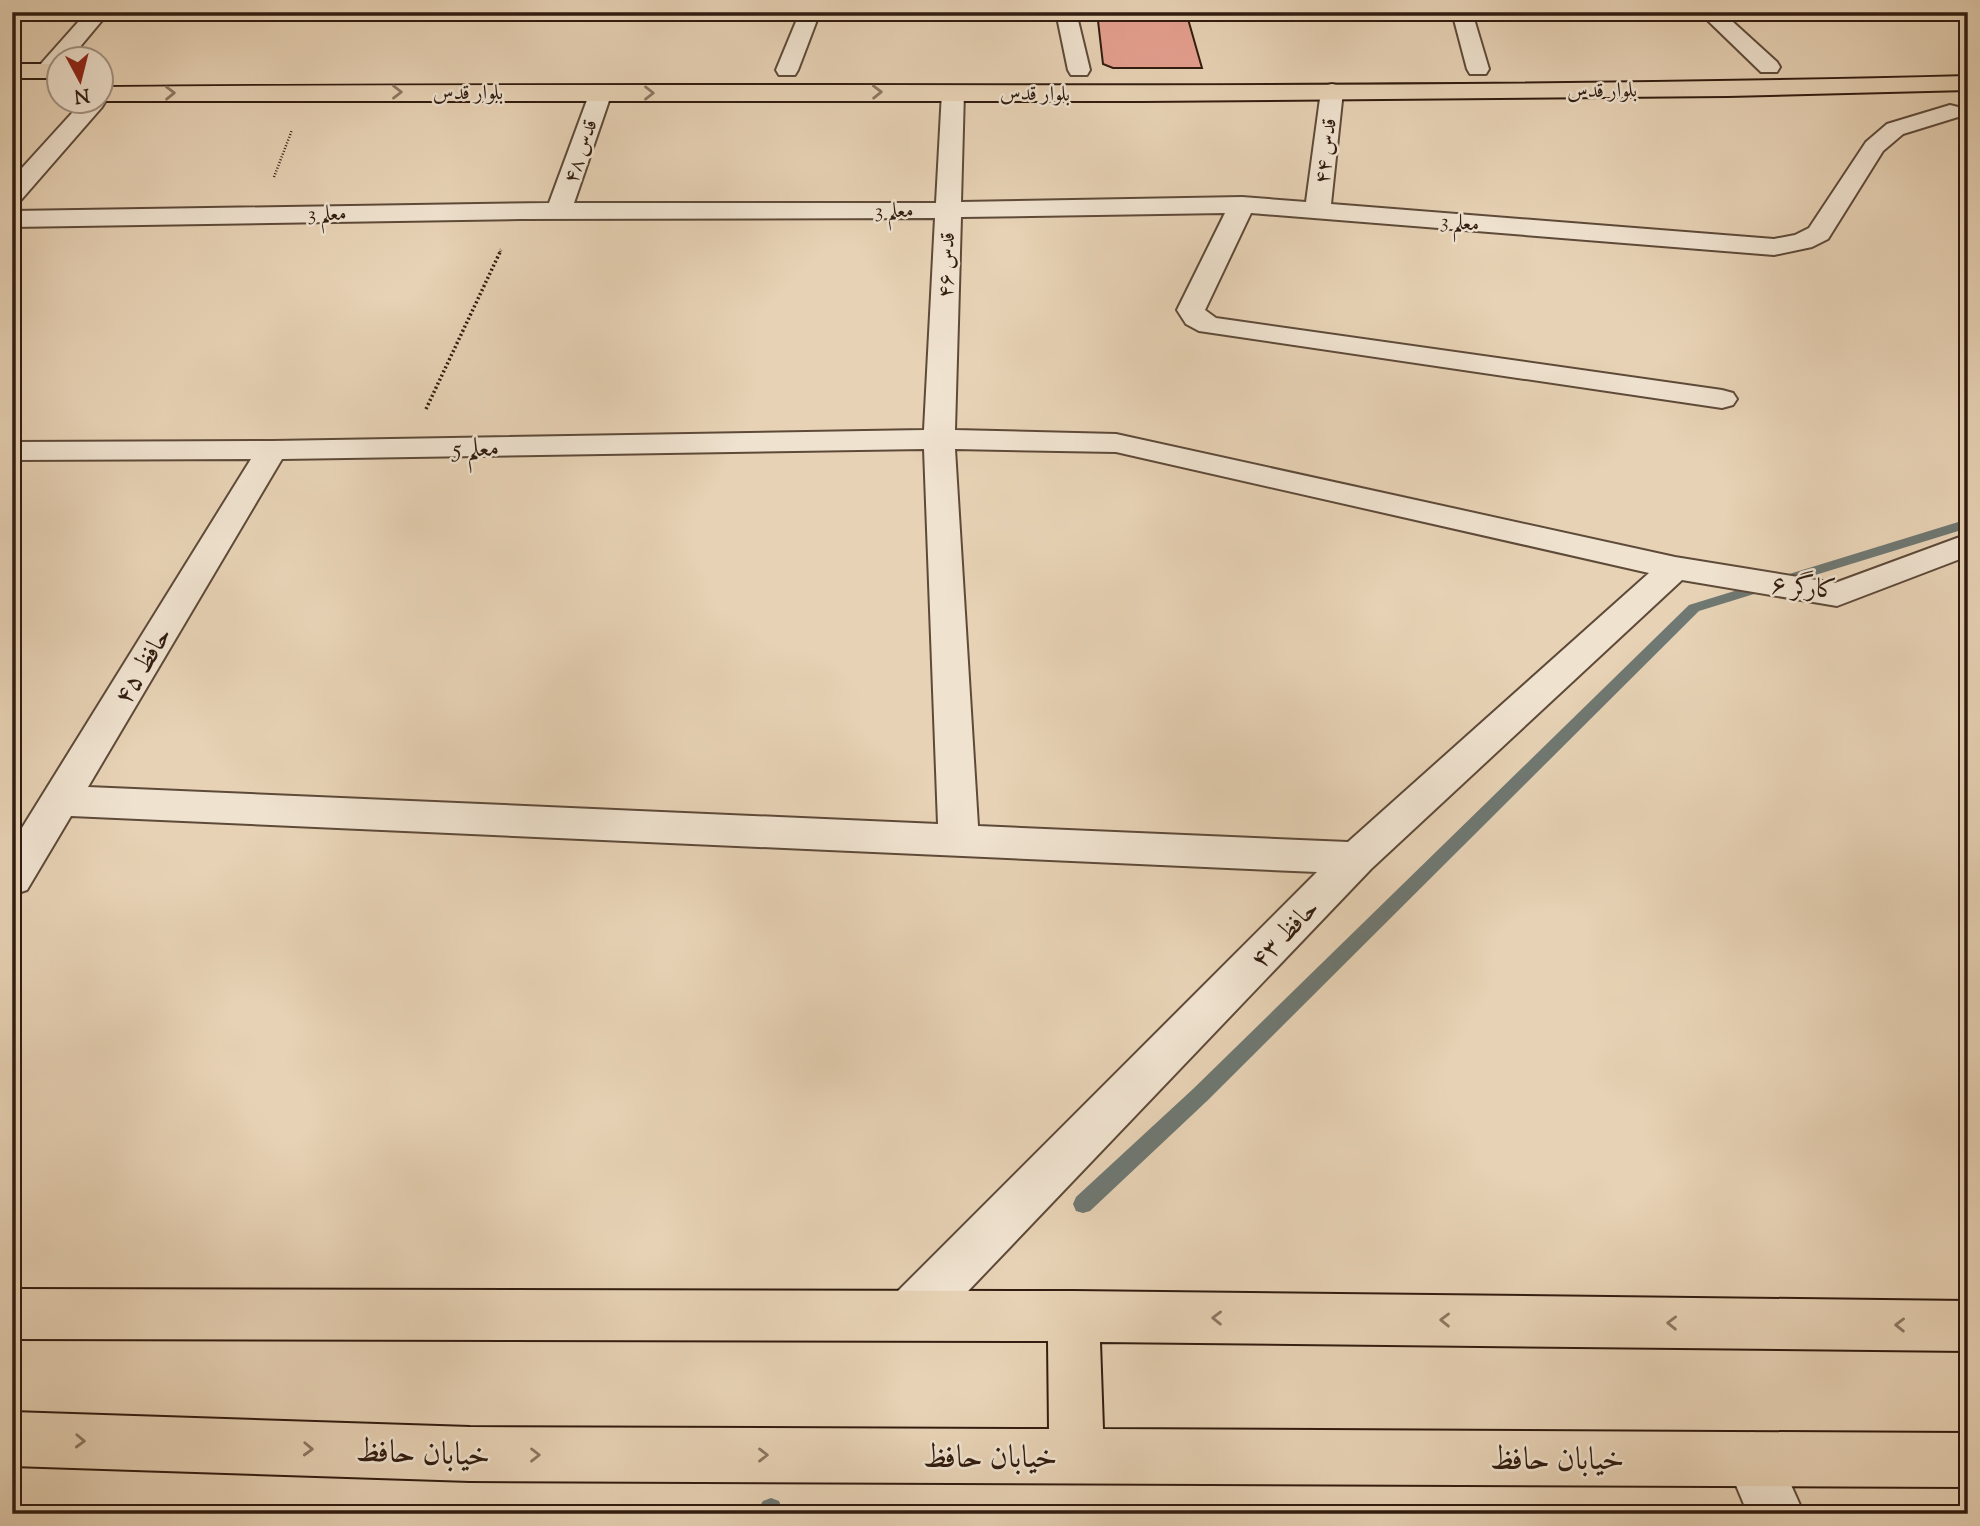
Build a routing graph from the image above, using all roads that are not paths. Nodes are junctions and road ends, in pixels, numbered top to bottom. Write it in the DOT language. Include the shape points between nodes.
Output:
graph roads {
  1 [pos="99,12"];
  2 [pos="810,12"];
  3 [pos="1066,12"];
  4 [pos="1462,12"];
  5 [pos="1709,12"];
  6 [pos="72,46"];
  7 [pos="1968,62"];
  8 [pos="1769,67"];
  9 [pos="1700,68"];
  10 [pos="1451,69"];
  11 [pos="1478,69"];
  12 [pos="1506,69"];
  13 [pos="760,70"];
  14 [pos="788,70"];
  15 [pos="815,70"];
  16 [pos="1058,70"];
  17 [pos="1105,70"];
  18 [pos="12,71"];
  19 [pos="46,71"];
  20 [pos="298,71"];
  21 [pos="340,71"];
  22 [pos="1332,77"];
  23 [pos="1911,83"];
  24 [pos="1968,83"];
  25 [pos="601,92"];
  26 [pos="953,92"];
  27 [pos="1038,93"];
  28 [pos="116,94"];
  29 [pos="82,116"];
  30 [pos="1959,119"];
  31 [pos="12,195"];
  32 [pos="1242,205"];
  33 [pos="948,208"];
  34 [pos="1318,210"];
  35 [pos="559,211"];
  36 [pos="12,219"];
  37 [pos="1722,399"];
  38 [pos="939,439"];
  39 [pos="272,450"];
  40 [pos="12,451"];
  41 [pos="1968,544"];
  42 [pos="1675,568"];
  43 [pos="59,801"];
  44 [pos="959,841"];
  45 [pos="1357,858"];
  46 [pos="12,879"];
  47 [pos="12,1314"];
  48 [pos="910,1315"];
  49 [pos="1074,1316"];
  50 [pos="1968,1326"];
  51 [pos="12,1439"];
  52 [pos="1076,1456"];
  53 [pos="1752,1459"];
  54 [pos="1968,1460"];
  55 [pos="1776,1514"];
  1 -- 6 [label="street"];
  2 -- 14 [label="street"];
  3 -- 16 [label="street"];
  4 -- 11 [label="street"];
  5 -- 8 [label="street"];
  7 -- 8 [label="main road"];
  8 -- 9 [label="main road"];
  10 -- 11 [label="main road"];
  11 -- 12 [label="main road"];
  13 -- 14 [label="main road"];
  14 -- 15 [label="main road"];
  16 -- 17 [label="main road, بلوار قدس"];
  16 -- 27 [label="main road" via="1056,87"];
  18 -- 19 [label="main road"];
  20 -- 21 [label="main road"];
  22 -- 23 [label="main road, بلوار قدس" via="1728,89"];
  22 -- 27 [label="main road, بلوار قدس" via="1144,82"];
  22 -- 34 [label="street, قدس ۴۴"];
  23 -- 24 [label="main road, بلوار قدس"];
  23 -- 30 [label="street"];
  25 -- 26 [label="main road, بلوار قدس, one-way"];
  28 -- 25 [label="main road, بلوار قدس, one-way"];
  25 -- 35 [label="street, قدس ۴۸"];
  26 -- 27 [label="main road, بلوار قدس"];
  26 -- 33 [label="street, قدس ۴۶"];
  29 -- 31 [label="street"];
  30 -- 34 [label="street, معلم 3" via="1895,129 1874,147 1819,233 1774,247"];
  32 -- 33 [label="street, معلم 3"];
  32 -- 34 [label="street, معلم 3"];
  32 -- 37 [label="street" via="1191,310 1209,325"];
  33 -- 35 [label="street, معلم 3"];
  33 -- 38 [label="street, قدس ۴۶"];
  35 -- 36 [label="street, معلم 3"];
  38 -- 39 [label="street, معلم 5"];
  38 -- 42 [label="street, معلم 5" via="1116,443"];
  38 -- 44 [label="street, قدس ۴۶"];
  39 -- 40 [label="street, معلم 5"];
  39 -- 43 [label="street, حافظ ۴۵"];
  41 -- 42 [label="street, کارگر ۶" via="1837,595"];
  42 -- 45 [label="street, حافظ ۴۳"];
  43 -- 44 [label="street"];
  43 -- 46 [label="street, حافظ ۴۵"];
  44 -- 45 [label="street"];
  45 -- 48 [label="street, حافظ ۴۳"];
  47 -- 48 [label="main road"];
  48 -- 49 [label="main road"];
  50 -- 49 [label="main road, one-way"];
  49 -- 52 [label="main road"];
  51 -- 52 [label="main road, خیابان حافظ, one-way" via="470,1454"];
  52 -- 53 [label="main road, خیابان حافظ"];
  53 -- 54 [label="main road, خیابان حافظ"];
  53 -- 55 [label="street"];
}
